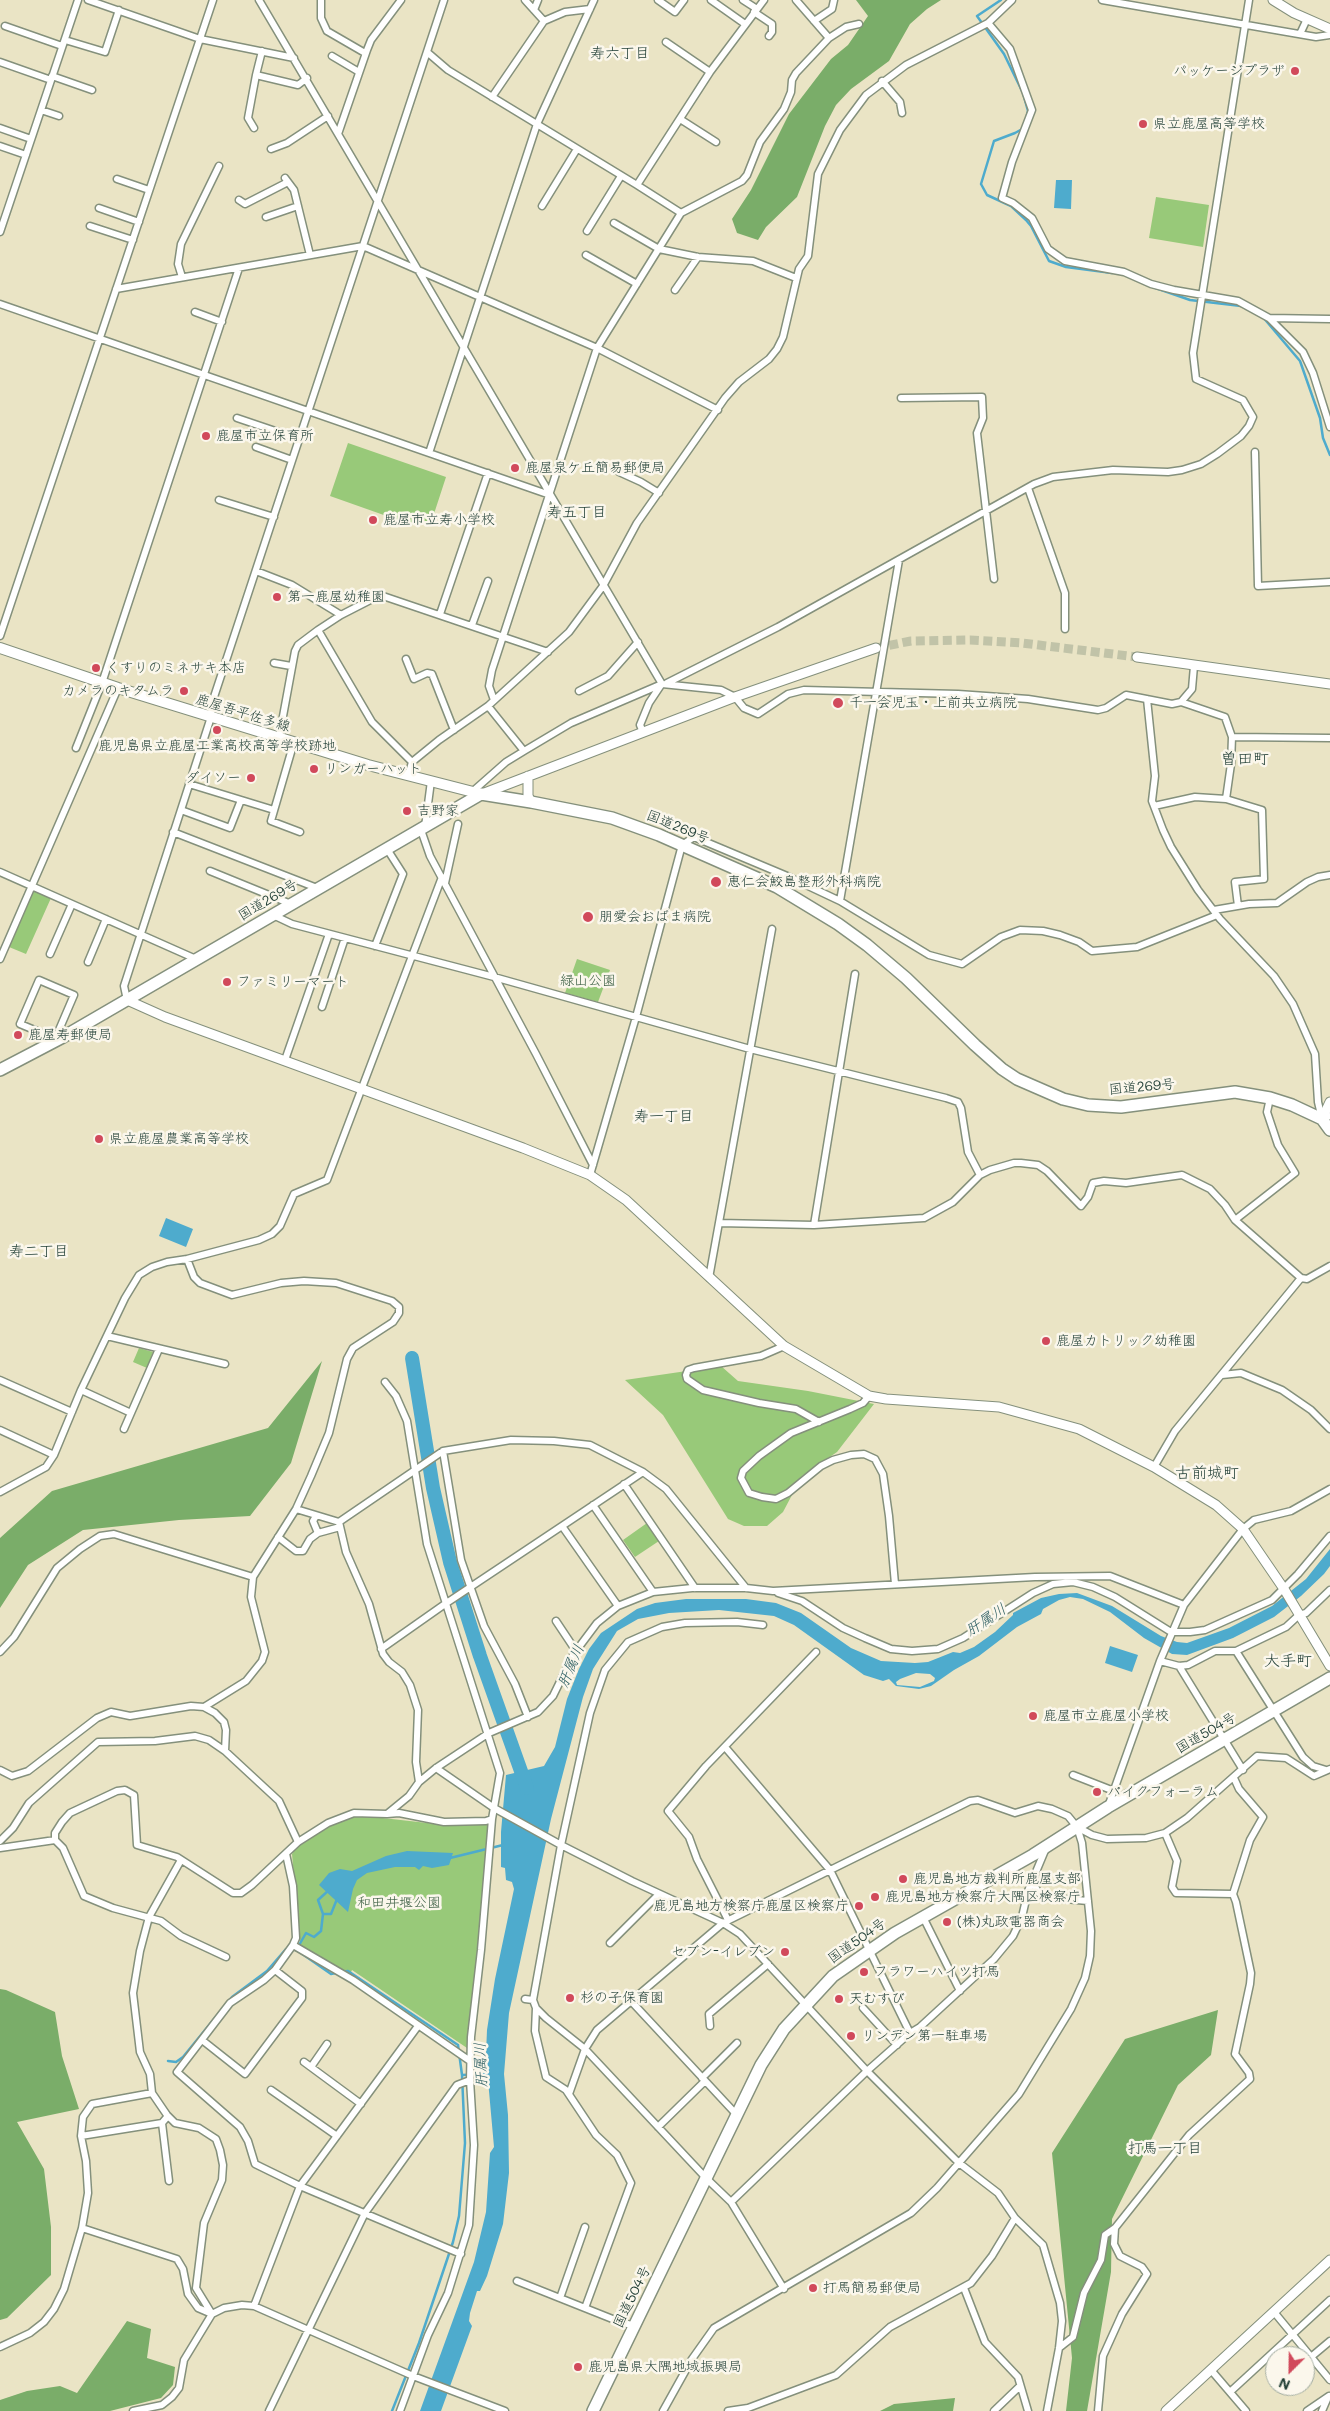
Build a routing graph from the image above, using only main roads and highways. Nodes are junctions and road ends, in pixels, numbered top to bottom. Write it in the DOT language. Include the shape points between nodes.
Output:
graph roads {
  1 [pos="0,648"];
  2 [pos="477,793"];
  3 [pos="0,1070"];
  4 [pos="1326,1117"];
  5 [pos="1330,1130"];
  6 [pos="1330,1678"];
  7 [pos="593,2411"];
  1 -- 2 [label="main road, 鹿屋吾平佐多線" via="279,738"];
  2 -- 3 [label="highway, 国道269号" via="423,829 63,1037"];
  2 -- 4 [label="highway, 国道269号" via="612,818 777,887 838,924 906,978 1002,1068 1063,1099 1121,1107 1235,1092 1270,1098"];
  4 -- 5 [label="highway, 国道269号"];
  6 -- 7 [label="highway, 国道504号" via="869,1949 833,1976 805,2004 761,2065"];
}
